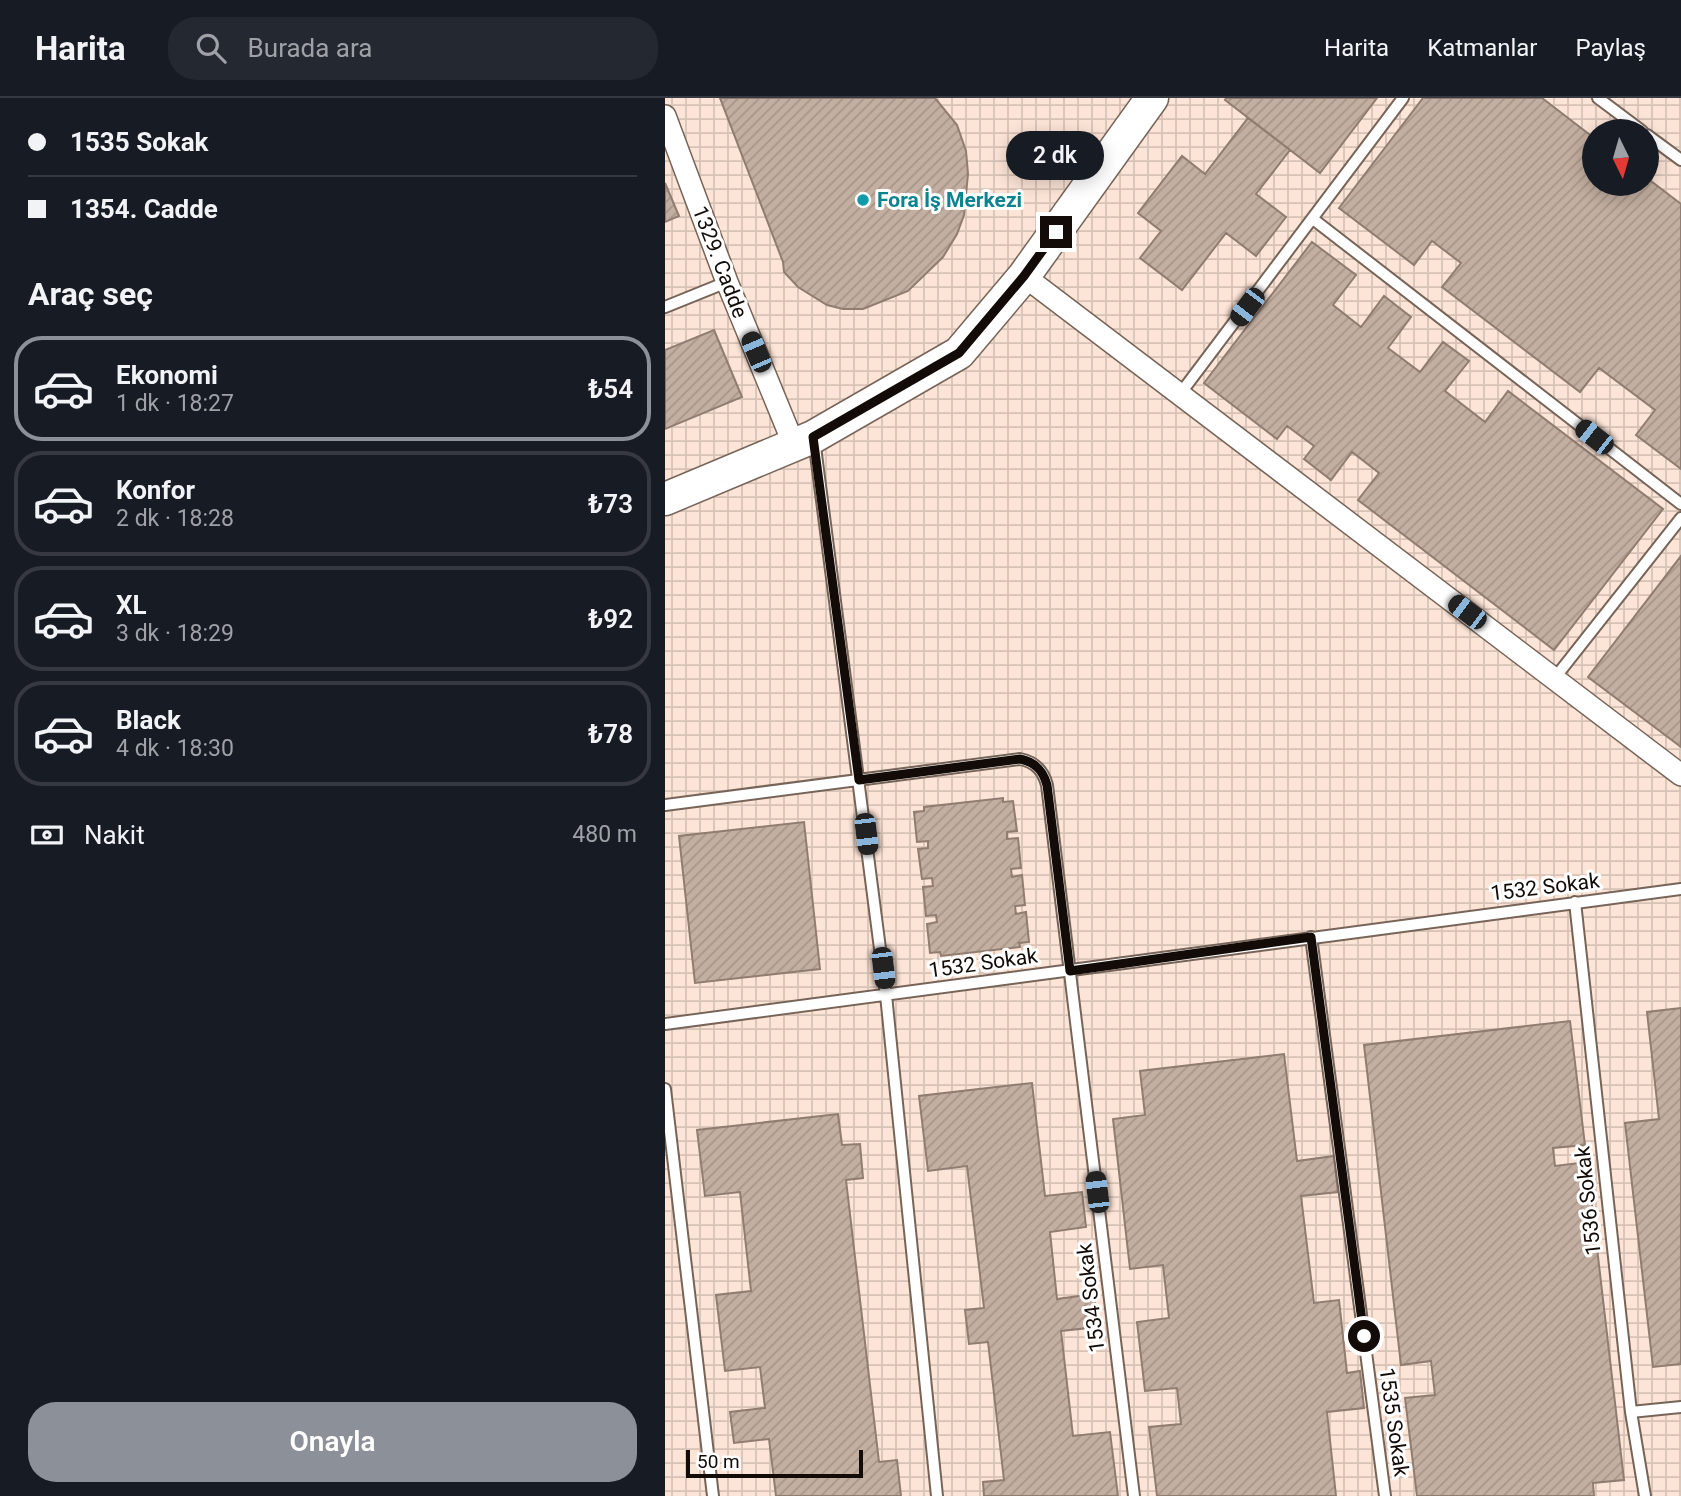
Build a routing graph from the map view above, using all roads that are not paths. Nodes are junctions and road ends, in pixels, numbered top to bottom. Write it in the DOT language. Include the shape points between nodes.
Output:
graph roads {
  1 [pos="1153,98"];
  2 [pos="1403,98"];
  3 [pos="1598,98"];
  4 [pos="665,116"];
  5 [pos="1626,119"];
  6 [pos="1659,144"];
  7 [pos="1681,160"];
  8 [pos="1313,219"];
  9 [pos="1024,276"];
  10 [pos="727,282"];
  11 [pos="665,307"];
  12 [pos="1180,394"];
  13 [pos="804,441"];
  14 [pos="665,499"];
  15 [pos="1681,504"];
  16 [pos="1681,517"];
  17 [pos="1555,679"];
  18 [pos="1681,775"];
  19 [pos="859,780"];
  20 [pos="665,805"];
  21 [pos="1681,890"];
  22 [pos="1575,902"];
  23 [pos="1311,937"];
  24 [pos="1070,971"];
  25 [pos="886,995"];
  26 [pos="665,1024"];
  27 [pos="665,1089"];
  28 [pos="1681,1406"];
  29 [pos="1631,1412"];
  30 [pos="713,1496"];
  31 [pos="937,1496"];
  32 [pos="1134,1496"];
  33 [pos="1385,1496"];
  34 [pos="1645,1496"];
  1 -- 9 [label="main road"];
  2 -- 8 [label="lane"];
  3 -- 5 [label="lane"];
  4 -- 10 [label="street, 1329. Cadde"];
  6 -- 7 [label="lane"];
  8 -- 12 [label="lane"];
  8 -- 15 [label="lane"];
  9 -- 12 [label="street"];
  9 -- 13 [label="main road" via="959,353"];
  10 -- 11 [label="lane"];
  10 -- 13 [label="street, 1329. Cadde"];
  12 -- 17 [label="street"];
  13 -- 14 [label="main road"];
  13 -- 19 [label="lane"];
  16 -- 17 [label="lane"];
  17 -- 18 [label="street"];
  19 -- 20 [label="lane"];
  19 -- 24 [label="lane, 1534 Sokak" via="1020,759 1040,769 1047,785"];
  19 -- 25 [label="lane"];
  21 -- 22 [label="lane, 1532 Sokak"];
  22 -- 23 [label="lane, 1532 Sokak"];
  22 -- 29 [label="lane, 1536 Sokak"];
  23 -- 24 [label="lane, 1532 Sokak"];
  23 -- 33 [label="lane, 1535 Sokak"];
  24 -- 25 [label="lane, 1532 Sokak"];
  24 -- 32 [label="lane, 1534 Sokak"];
  25 -- 26 [label="lane, 1532 Sokak"];
  25 -- 31 [label="lane"];
  27 -- 30 [label="lane"];
  28 -- 29 [label="lane"];
  29 -- 34 [label="lane, 1536 Sokak"];
}
